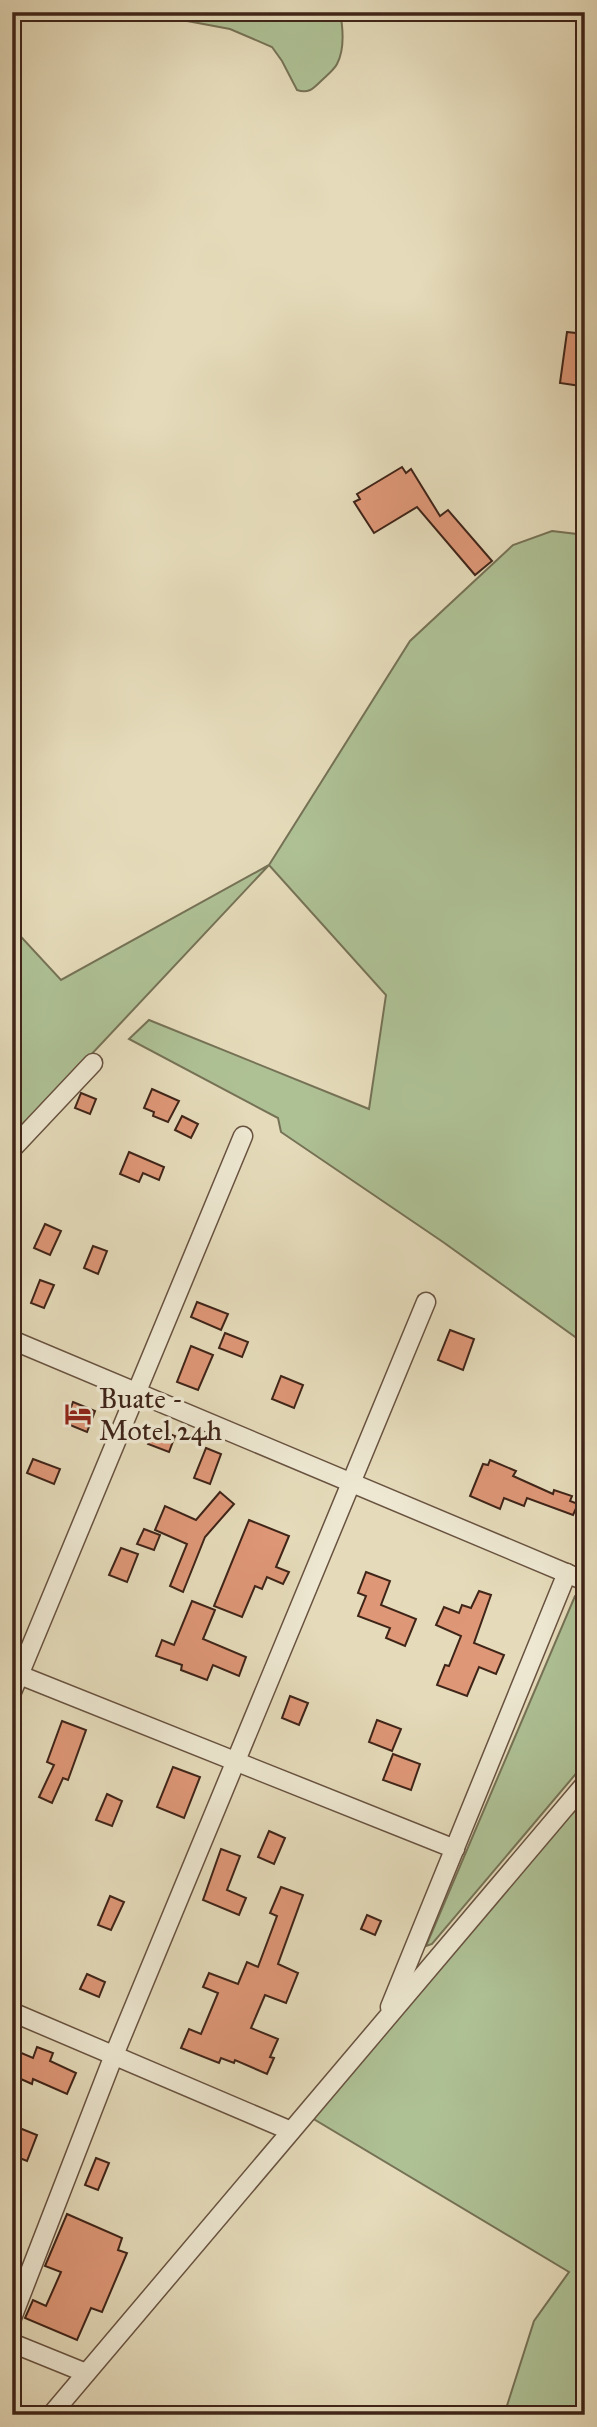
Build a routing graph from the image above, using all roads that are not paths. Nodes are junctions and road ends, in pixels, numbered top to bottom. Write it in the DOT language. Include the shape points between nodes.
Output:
graph roads {
  1 [pos="93,1063"];
  2 [pos="243,1136"];
  3 [pos="12,1149"];
  4 [pos="426,1302"];
  5 [pos="12,1340"];
  6 [pos="136,1392"];
  7 [pos="351,1482"];
  8 [pos="567,1573"];
  9 [pos="585,1581"];
  10 [pos="15,1680"];
  11 [pos="236,1761"];
  12 [pos="585,1784"];
  13 [pos="455,1849"];
  14 [pos="12,2012"];
  15 [pos="384,2021"];
  16 [pos="114,2055"];
  17 [pos="291,2132"];
  18 [pos="12,2318"];
  19 [pos="12,2343"];
  20 [pos="86,2373"];
  21 [pos="51,2415"];
  1 -- 3 [label="street"];
  2 -- 6 [label="street"];
  4 -- 7 [label="street"];
  5 -- 6 [label="street"];
  6 -- 7 [label="street"];
  6 -- 10 [label="street"];
  7 -- 8 [label="street"];
  7 -- 11 [label="street"];
  8 -- 9 [label="street"];
  8 -- 13 [label="street"];
  10 -- 11 [label="street"];
  11 -- 13 [label="street"];
  11 -- 16 [label="street"];
  12 -- 15 [label="street"];
  13 -- 15 [label="street"];
  14 -- 16 [label="street"];
  15 -- 17 [label="street"];
  16 -- 17 [label="street"];
  16 -- 18 [label="street"];
  17 -- 20 [label="street"];
  19 -- 20 [label="street"];
  20 -- 21 [label="street"];
}
